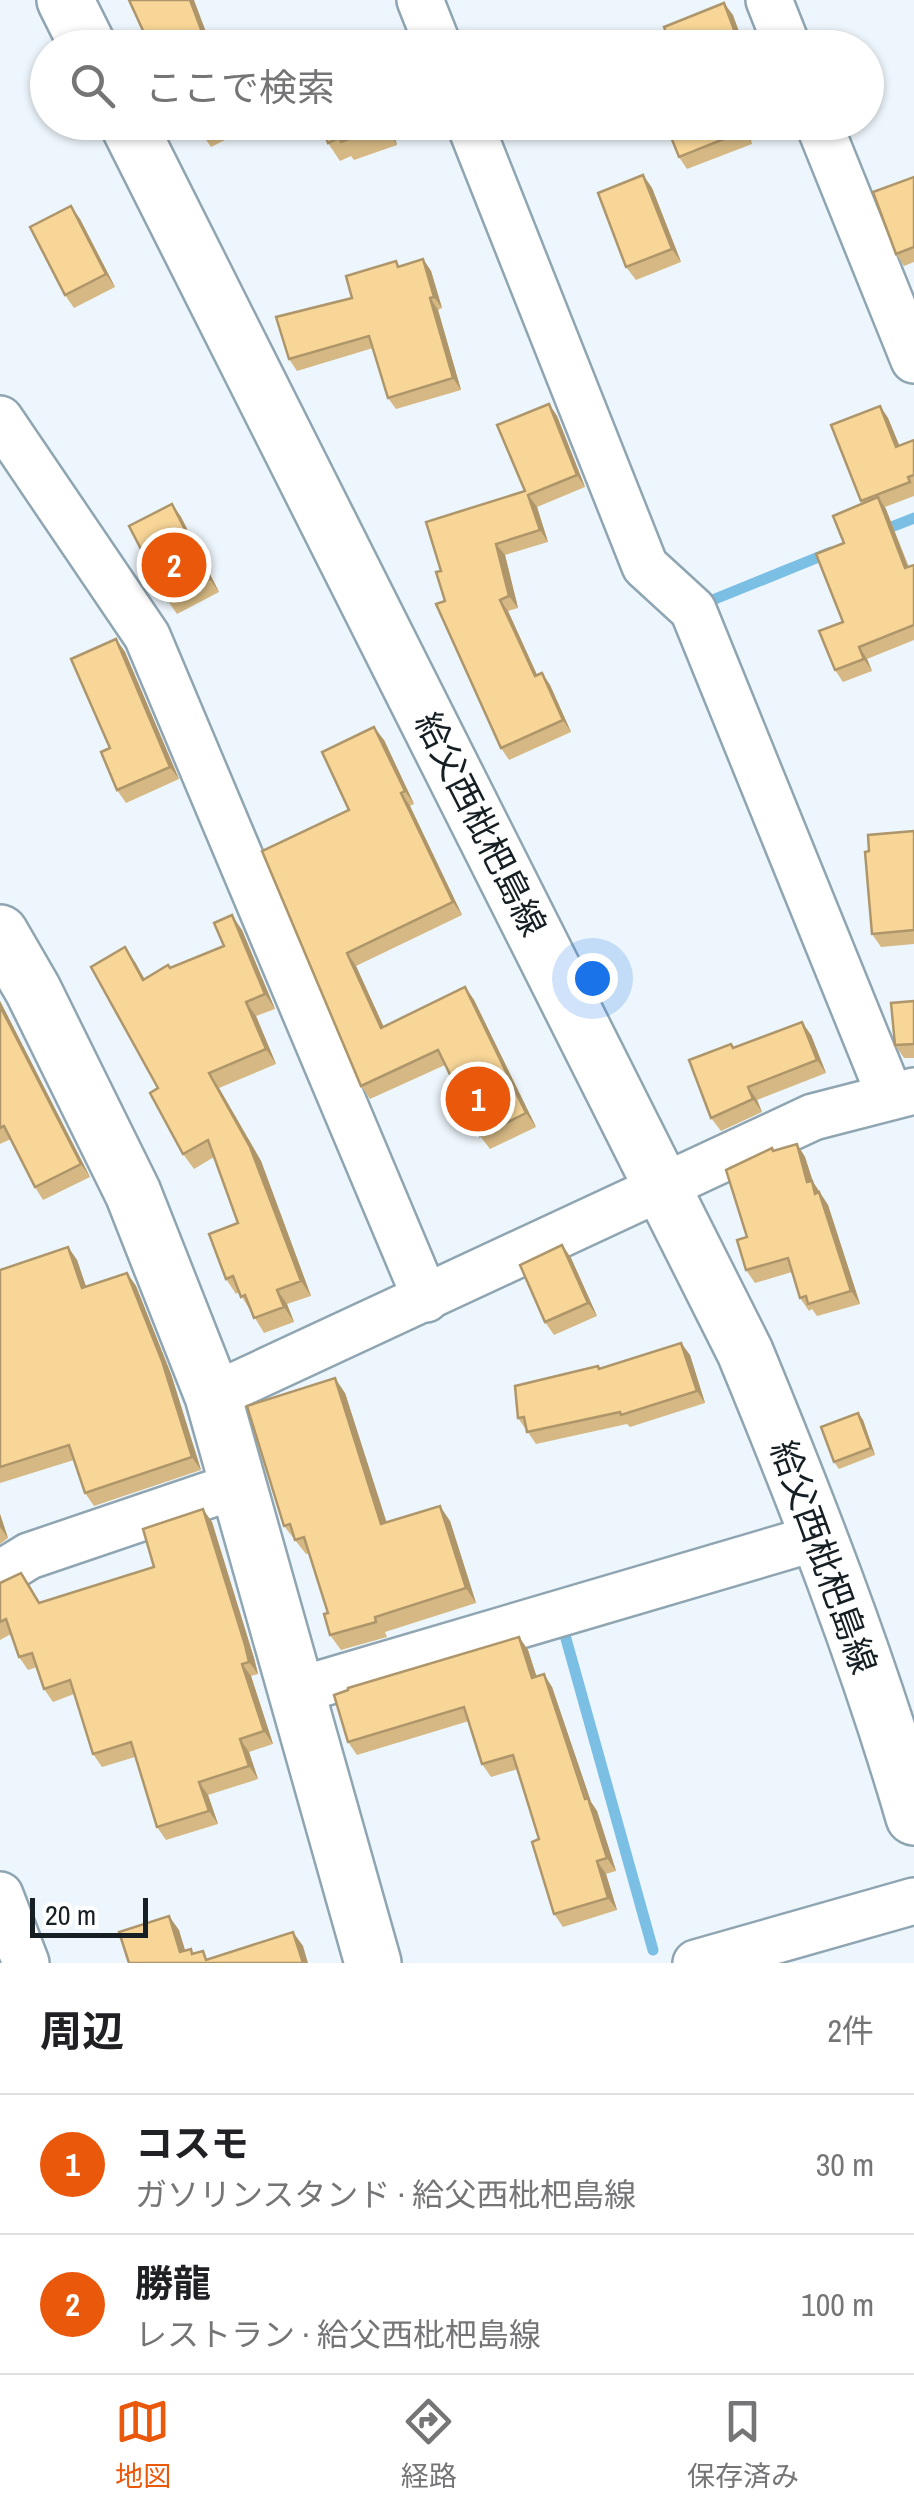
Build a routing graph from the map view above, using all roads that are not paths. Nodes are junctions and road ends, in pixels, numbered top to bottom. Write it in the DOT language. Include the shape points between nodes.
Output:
graph roads {
  1 [pos="65,0"];
  2 [pos="420,0"];
  3 [pos="769,0"];
  4 [pos="80,30"];
  5 [pos="432,30"];
  6 [pos="781,30"];
  7 [pos="136,140"];
  8 [pos="475,140"];
  9 [pos="825,140"];
  10 [pos="914,360"];
  11 [pos="0,420"];
  12 [pos="0,933"];
  13 [pos="902,1093"];
  14 [pos="663,1185"];
  15 [pos="426,1299"];
  16 [pos="213,1396"];
  17 [pos="238,1486"];
  18 [pos="819,1537"];
  19 [pos="0,1574"];
  20 [pos="296,1691"];
  21 [pos="902,1726"];
  22 [pos="914,1817"];
  23 [pos="0,1894"];
  24 [pos="914,1901"];
  25 [pos="26,1963"];
  26 [pos="373,1963"];
  27 [pos="696,1963"];
  1 -- 4 [label="main road"];
  2 -- 5 [label="street"];
  3 -- 6 [label="street"];
  7 -- 14 [label="main road, 給父西枇杷島線"];
  8 -- 13 [label="street" via="646,566 693,610"];
  9 -- 10 [label="street"];
  11 -- 15 [label="street" via="147,636"];
  12 -- 16 [label="main road" via="133,1193"];
  13 -- 14 [label="street" via="813,1117"];
  14 -- 15 [label="street"];
  14 -- 18 [label="main road, 給父西枇杷島線" via="745,1352"];
  15 -- 16 [label="street"];
  16 -- 17 [label="main road"];
  17 -- 19 [label="street" via="29,1556"];
  17 -- 20 [label="main road"];
  18 -- 20 [label="street"];
  18 -- 21 [label="main road, 給父西枇杷島線"];
  20 -- 26 [label="main road"];
  21 -- 22 [label="main road, 給父西枇杷島線"];
  23 -- 25 [label="street"];
  24 -- 27 [label="street"];
}
